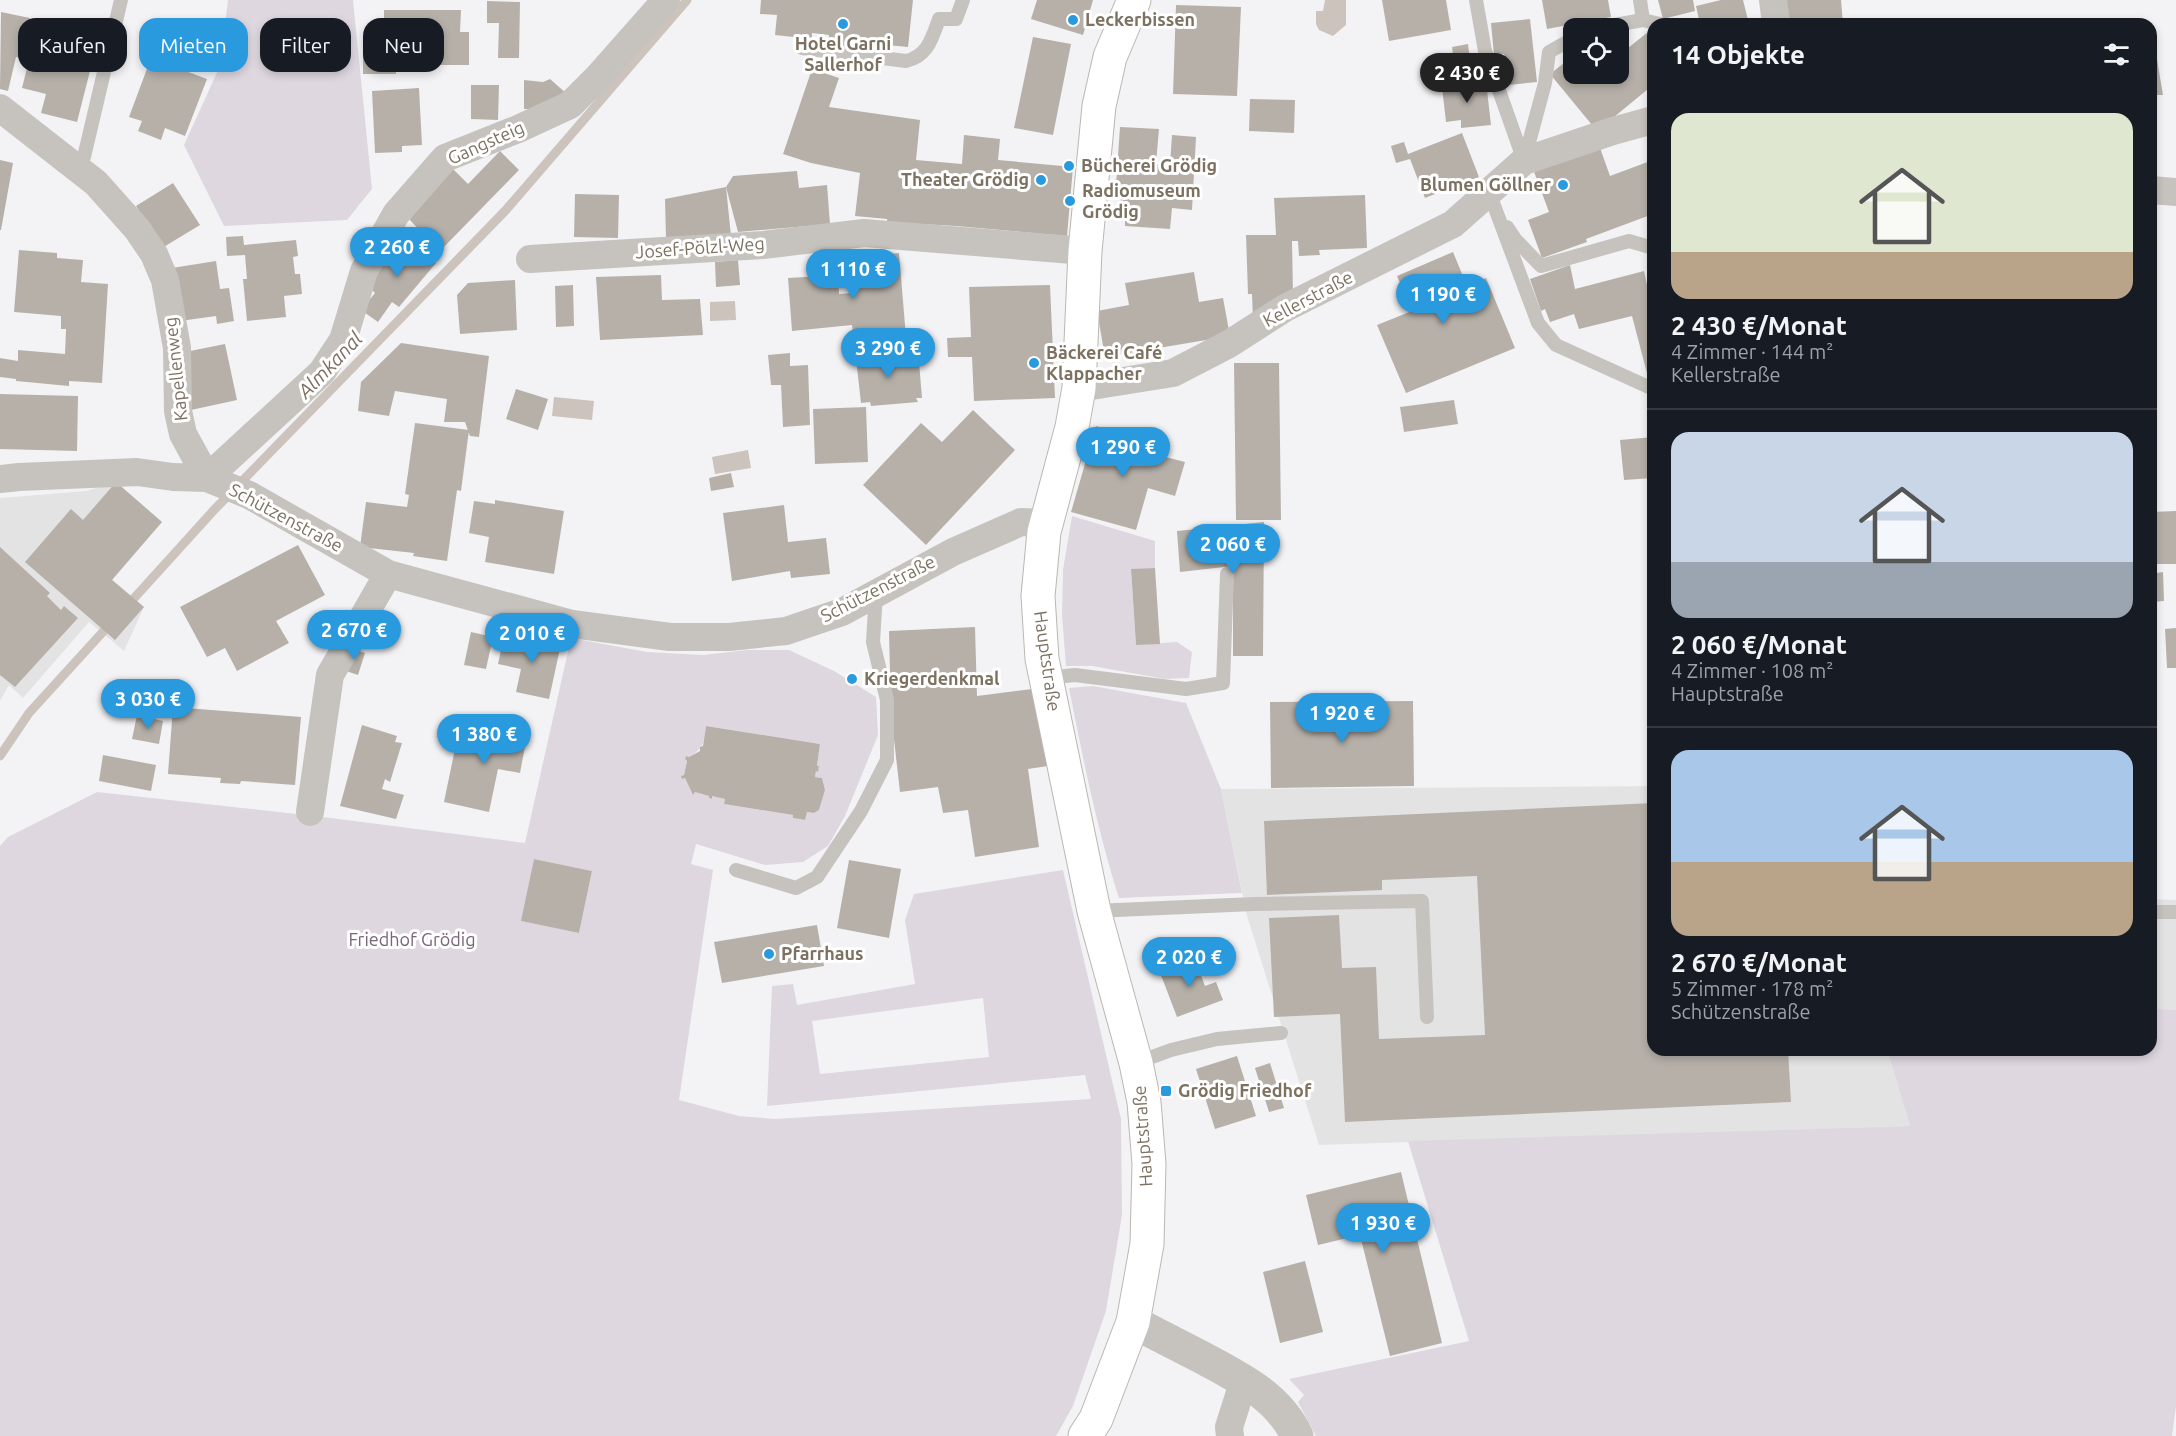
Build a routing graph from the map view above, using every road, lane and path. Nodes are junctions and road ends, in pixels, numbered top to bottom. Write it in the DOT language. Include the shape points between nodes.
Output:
graph roads {
  1 [pos="121,0"];
  2 [pos="666,0"];
  3 [pos="963,0"];
  4 [pos="1134,0"];
  5 [pos="1476,0"];
  6 [pos="1640,0"];
  7 [pos="1773,0"];
  8 [pos="1775,18"];
  9 [pos="1643,20"];
  10 [pos="1647,21"];
  11 [pos="1629,22"];
  12 [pos="1563,45"];
  13 [pos="802,48"];
  14 [pos="0,108"];
  15 [pos="1647,122"];
  16 [pos="1524,161"];
  17 [pos="77,167"];
  18 [pos="2157,190"];
  19 [pos="2176,192"];
  20 [pos="1492,200"];
  21 [pos="1647,246"];
  22 [pos="1085,251"];
  23 [pos="530,259"];
  24 [pos="1647,386"];
  25 [pos="1079,388"];
  26 [pos="0,480"];
  27 [pos="214,481"];
  28 [pos="1046,522"];
  29 [pos="388,574"];
  30 [pos="1227,574"];
  31 [pos="876,593"];
  32 [pos="1046,678"];
  33 [pos="310,812"];
  34 [pos="736,870"];
  35 [pos="1094,911"];
  36 [pos="2157,912"];
  37 [pos="2176,912"];
  38 [pos="1427,1017"];
  39 [pos="1281,1033"];
  40 [pos="1136,1063"];
  41 [pos="1133,1322"];
  42 [pos="1244,1380"];
  43 [pos="1085,1436"];
  44 [pos="1230,1436"];
  45 [pos="1297,1436"];
  1 -- 17 [label="lane" via="84,157"];
  2 -- 27 [label="street, Gangsteig" via="570,105 446,158 396,214 364,271 343,340 322,372"];
  3 -- 13 [label="lane" via="956,19 939,19 924,53 915,59"];
  4 -- 22 [label="main road, Hauptstraße" via="1110,57 1099,106"];
  5 -- 16 [label="lane" via="1485,51"];
  6 -- 9 [label="lane"];
  7 -- 8 [label="street"];
  9 -- 10 [label="lane"];
  9 -- 11 [label="lane"];
  12 -- 16 [label="lane" via="1549,52 1545,83"];
  14 -- 17 [label="street, Kapellenweg"];
  15 -- 16 [label="street, Kellerstraße"];
  16 -- 20 [label="street, Kellerstraße"];
  17 -- 27 [label="street, Kapellenweg" via="137,229 158,262 177,348 178,411 183,434"];
  18 -- 19 [label="street"];
  20 -- 21 [label="lane" via="1515,239 1541,266 1629,242"];
  20 -- 24 [label="lane" via="1538,323 1556,345"];
  20 -- 25 [label="street, Kellerstraße" via="1453,224 1285,308 1173,373"];
  22 -- 23 [label="street, Josef-Pölzl-Weg" via="864,233 763,244"];
  22 -- 25 [label="main road, Hauptstraße"];
  25 -- 28 [label="main road, Hauptstraße"];
  26 -- 27 [label="street, Schützenstraße" via="137,472"];
  27 -- 29 [label="street, Schützenstraße" via="249,495"];
  28 -- 31 [label="street, Schützenstraße" via="1021,522"];
  28 -- 32 [label="main road, Hauptstraße" via="1038,596"];
  29 -- 31 [label="street, Schützenstraße" via="572,624 670,637 729,637 786,631 842,612"];
  29 -- 33 [label="street" via="330,675"];
  30 -- 32 [label="lane" via="1223,683 1186,689 1075,675"];
  31 -- 34 [label="lane" via="873,642 886,700 887,760 861,811 817,877 796,888"];
  32 -- 35 [label="main road, Hauptstraße"];
  35 -- 38 [label="lane" via="1422,901"];
  35 -- 40 [label="main road, Hauptstraße"];
  36 -- 37 [label="lane"];
  39 -- 40 [label="lane" via="1217,1039"];
  40 -- 41 [label="main road, Hauptstraße" via="1149,1164 1147,1244"];
  41 -- 42 [label="street"];
  41 -- 43 [label="main road, Hauptstraße" via="1096,1419"];
  42 -- 44 [label="street" via="1229,1427"];
  42 -- 45 [label="street" via="1280,1409"];
}
